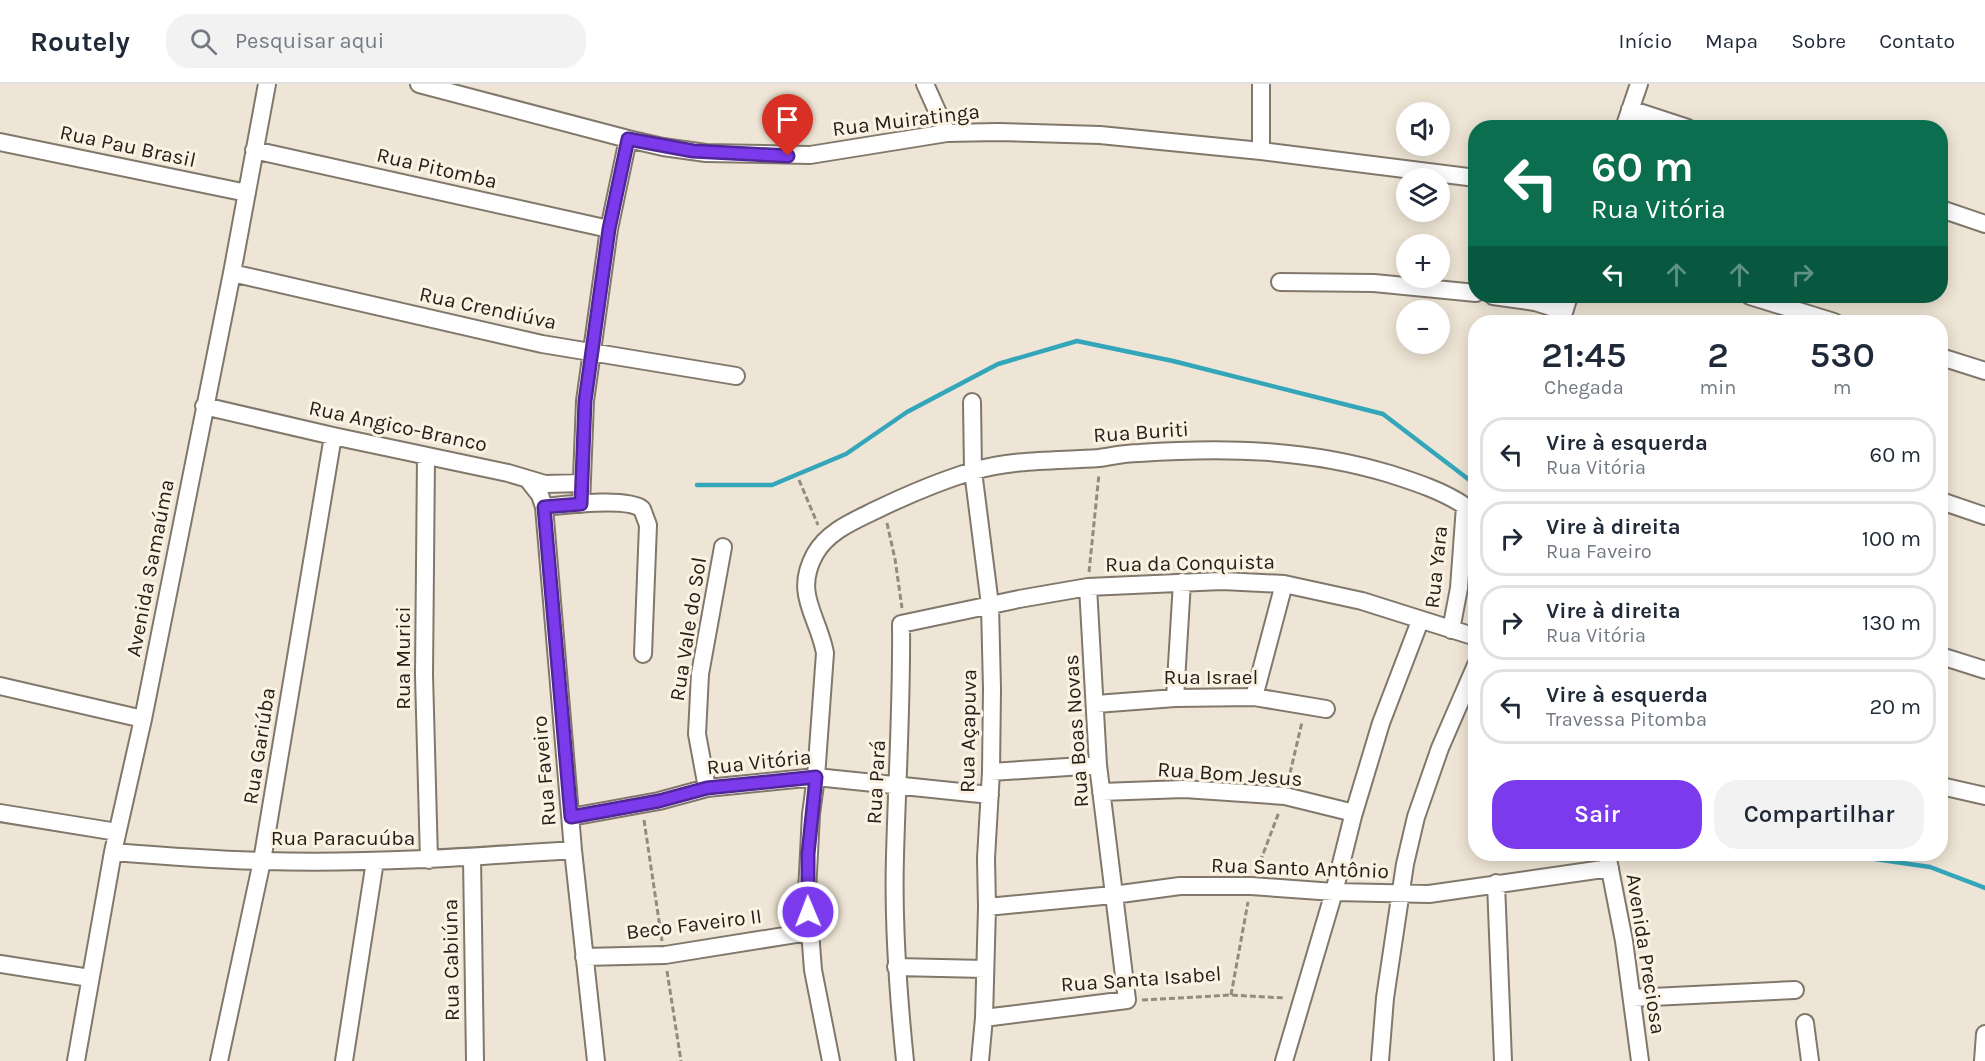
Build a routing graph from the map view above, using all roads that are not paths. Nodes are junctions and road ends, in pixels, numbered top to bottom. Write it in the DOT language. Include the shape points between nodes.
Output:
graph roads {
  1 [pos="267,84"];
  2 [pos="419,84"];
  3 [pos="925,84"];
  4 [pos="1261,84"];
  5 [pos="1639,84"];
  6 [pos="1630,109"];
  7 [pos="1627,120"];
  8 [pos="1664,120"];
  9 [pos="947,133"];
  10 [pos="628,139"];
  11 [pos="0,142"];
  12 [pos="254,150"];
  13 [pos="1261,151"];
  14 [pos="1468,177"];
  15 [pos="247,193"];
  16 [pos="1948,211"];
  17 [pos="1985,224"];
  18 [pos="609,229"];
  19 [pos="232,273"];
  20 [pos="1280,282"];
  21 [pos="1468,293"];
  22 [pos="1539,303"];
  23 [pos="1773,303"];
  24 [pos="1565,310"];
  25 [pos="1811,315"];
  26 [pos="592,352"];
  27 [pos="1948,359"];
  28 [pos="1985,371"];
  29 [pos="736,376"];
  30 [pos="972,402"];
  31 [pos="204,406"];
  32 [pos="333,436"];
  33 [pos="426,456"];
  34 [pos="973,471"];
  35 [pos="529,481"];
  36 [pos="582,483"];
  37 [pos="1948,503"];
  38 [pos="581,504"];
  39 [pos="544,507"];
  40 [pos="1465,509"];
  41 [pos="1985,516"];
  42 [pos="723,548"];
  43 [pos="1182,582"];
  44 [pos="1284,584"];
  45 [pos="1088,587"];
  46 [pos="990,605"];
  47 [pos="1420,621"];
  48 [pos="901,624"];
  49 [pos="1451,630"];
  50 [pos="1468,635"];
  51 [pos="643,654"];
  52 [pos="1948,658"];
  53 [pos="1985,670"];
  54 [pos="1468,683"];
  55 [pos="0,686"];
  56 [pos="1254,697"];
  57 [pos="1175,698"];
  58 [pos="1096,704"];
  59 [pos="1326,709"];
  60 [pos="143,719"];
  61 [pos="1098,765"];
  62 [pos="992,772"];
  63 [pos="816,777"];
  64 [pos="898,785"];
  65 [pos="707,788"];
  66 [pos="1948,788"];
  67 [pos="1101,792"];
  68 [pos="990,795"];
  69 [pos="1985,796"];
  70 [pos="0,813"];
  71 [pos="1354,813"];
  72 [pos="571,817"];
  73 [pos="117,832"];
  74 [pos="573,850"];
  75 [pos="113,852"];
  76 [pos="472,857"];
  77 [pos="429,860"];
  78 [pos="262,861"];
  79 [pos="375,861"];
  80 [pos="1609,861"];
  81 [pos="1496,883"];
  82 [pos="1334,892"];
  83 [pos="1401,894"];
  84 [pos="1113,895"];
  85 [pos="987,907"];
  86 [pos="808,932"];
  87 [pos="584,957"];
  88 [pos="0,964"];
  89 [pos="896,967"];
  90 [pos="985,969"];
  91 [pos="90,978"];
  92 [pos="1795,990"];
  93 [pos="1632,998"];
  94 [pos="1126,1000"];
  95 [pos="984,1018"];
  96 [pos="1805,1023"];
  97 [pos="1985,1034"];
  98 [pos="76,1061"];
  99 [pos="219,1061"];
  100 [pos="344,1061"];
  101 [pos="475,1061"];
  102 [pos="596,1061"];
  103 [pos="831,1061"];
  104 [pos="905,1061"];
  105 [pos="981,1061"];
  106 [pos="1284,1061"];
  107 [pos="1380,1061"];
  108 [pos="1503,1061"];
  109 [pos="1640,1061"];
  110 [pos="1810,1061"];
  111 [pos="1983,1061"];
  1 -- 12 [label="street, Avenida Samaúma"];
  2 -- 10 [label="street, Rua Muiratinga"];
  3 -- 9 [label="street"];
  4 -- 13 [label="street"];
  5 -- 6 [label="street"];
  6 -- 7 [label="street"];
  6 -- 8 [label="street"];
  9 -- 10 [label="street, Rua Muiratinga" via="788,156 698,152"];
  9 -- 13 [label="street, Rua Muiratinga" via="1100,135"];
  10 -- 18 [label="street"];
  11 -- 15 [label="street, Rua Pau Brasil"];
  12 -- 15 [label="street, Avenida Samaúma"];
  12 -- 18 [label="street, Rua Pitomba"];
  13 -- 14 [label="street, Rua Muiratinga"];
  15 -- 19 [label="street, Avenida Samaúma"];
  16 -- 17 [label="street"];
  18 -- 26 [label="street"];
  19 -- 26 [label="street, Rua Crendiúva"];
  19 -- 31 [label="street, Avenida Samaúma"];
  20 -- 21 [label="street" via="1374,283"];
  22 -- 24 [label="street"];
  23 -- 25 [label="street"];
  26 -- 29 [label="street, Rua Crendiúva"];
  26 -- 36 [label="street" via="584,413"];
  27 -- 28 [label="street"];
  30 -- 34 [label="street, Rua Açapuva"];
  31 -- 32 [label="street, Rua Angico-Branco"];
  31 -- 60 [label="street, Avenida Samaúma"];
  32 -- 33 [label="street, Rua Angico-Branco"];
  32 -- 78 [label="street, Rua Gariúba"];
  33 -- 35 [label="street, Rua Angico-Branco"];
  33 -- 77 [label="street, Rua Murici" via="424,675"];
  34 -- 40 [label="street, Rua Buriti" via="1029,461 1136,453 1258,451 1356,464 1414,482 1458,501"];
  34 -- 46 [label="street, Rua Açapuva"];
  34 -- 63 [label="street, Rua Buriti" via="843,527 816,552 806,588 806,599 825,653"];
  35 -- 36 [label="street, Rua Angico-Branco"];
  35 -- 39 [label="street, Rua Faveiro"];
  36 -- 38 [label="street"];
  37 -- 41 [label="street"];
  38 -- 39 [label="street"];
  38 -- 51 [label="street" via="631,504 642,509 648,525"];
  39 -- 72 [label="street, Rua Faveiro"];
  40 -- 49 [label="street, Rua Yara" via="1460,588"];
  42 -- 65 [label="street, Rua Vale do Sol" via="700,674 697,734"];
  43 -- 44 [label="street, Rua da Conquista"];
  43 -- 45 [label="street, Rua da Conquista"];
  43 -- 57 [label="street"];
  44 -- 47 [label="street, Rua da Conquista" via="1362,601"];
  44 -- 56 [label="street"];
  45 -- 46 [label="street, Rua da Conquista"];
  45 -- 58 [label="street, Rua Boas Novas"];
  46 -- 48 [label="street, Rua da Conquista"];
  46 -- 62 [label="street, Rua Açapuva"];
  47 -- 49 [label="street, Rua da Conquista"];
  47 -- 71 [label="street" via="1381,723"];
  48 -- 64 [label="street, Rua Pará"];
  49 -- 50 [label="street, Rua da Conquista"];
  52 -- 53 [label="street"];
  54 -- 83 [label="street" via="1416,817"];
  55 -- 60 [label="street"];
  56 -- 57 [label="street, Rua Israel"];
  56 -- 59 [label="street, Rua Israel"];
  57 -- 58 [label="street, Rua Israel"];
  58 -- 61 [label="street, Rua Boas Novas"];
  60 -- 73 [label="street, Avenida Samaúma"];
  61 -- 62 [label="street"];
  61 -- 67 [label="street, Rua Boas Novas"];
  62 -- 68 [label="street, Rua Açapuva"];
  63 -- 64 [label="street, Rua Vitória"];
  63 -- 65 [label="street, Rua Vitória"];
  63 -- 86 [label="street, Rua Buriti" via="808,854"];
  64 -- 68 [label="street, Rua Vitória"];
  64 -- 89 [label="street, Rua Pará"];
  65 -- 72 [label="street, Rua Vitória"];
  66 -- 69 [label="street"];
  67 -- 71 [label="street, Rua Bom Jesus" via="1184,789 1285,796"];
  67 -- 84 [label="street, Rua Boas Novas"];
  68 -- 85 [label="street, Rua Açapuva"];
  70 -- 73 [label="street"];
  71 -- 82 [label="street"];
  72 -- 74 [label="street, Rua Faveiro"];
  73 -- 75 [label="street, Avenida Samaúma"];
  74 -- 76 [label="street, Rua Paracuúba"];
  74 -- 87 [label="street, Rua Faveiro"];
  75 -- 78 [label="street, Rua Paracuúba"];
  75 -- 91 [label="street, Avenida Samaúma"];
  76 -- 77 [label="street, Rua Paracuúba"];
  76 -- 101 [label="street, Rua Cabiúna"];
  77 -- 79 [label="street, Rua Paracuúba"];
  78 -- 79 [label="street, Rua Paracuúba"];
  78 -- 99 [label="street, Rua Gariúba"];
  79 -- 100 [label="street"];
  80 -- 81 [label="street, Rua Santo Antônio"];
  80 -- 93 [label="street, Avenida Preciosa"];
  81 -- 83 [label="street, Rua Santo Antônio" via="1430,894"];
  81 -- 108 [label="street"];
  82 -- 83 [label="street, Rua Santo Antônio"];
  82 -- 84 [label="street, Rua Santo Antônio" via="1180,886"];
  82 -- 106 [label="street"];
  83 -- 107 [label="street"];
  84 -- 85 [label="street, Rua Santo Antônio"];
  84 -- 94 [label="street, Rua Boas Novas"];
  85 -- 90 [label="street, Rua Açapuva"];
  86 -- 87 [label="street, Beco Faveiro II" via="665,955"];
  86 -- 103 [label="street, Rua Buriti"];
  87 -- 102 [label="street, Rua Faveiro"];
  88 -- 91 [label="street"];
  89 -- 90 [label="street"];
  89 -- 104 [label="street, Rua Pará"];
  90 -- 95 [label="street, Rua Açapuva"];
  91 -- 98 [label="street, Avenida Samaúma"];
  92 -- 93 [label="street"];
  93 -- 109 [label="street, Avenida Preciosa"];
  94 -- 95 [label="street, Rua Santa Isabel"];
  95 -- 105 [label="street, Rua Açapuva"];
  96 -- 110 [label="street"];
  97 -- 111 [label="street"];
}
